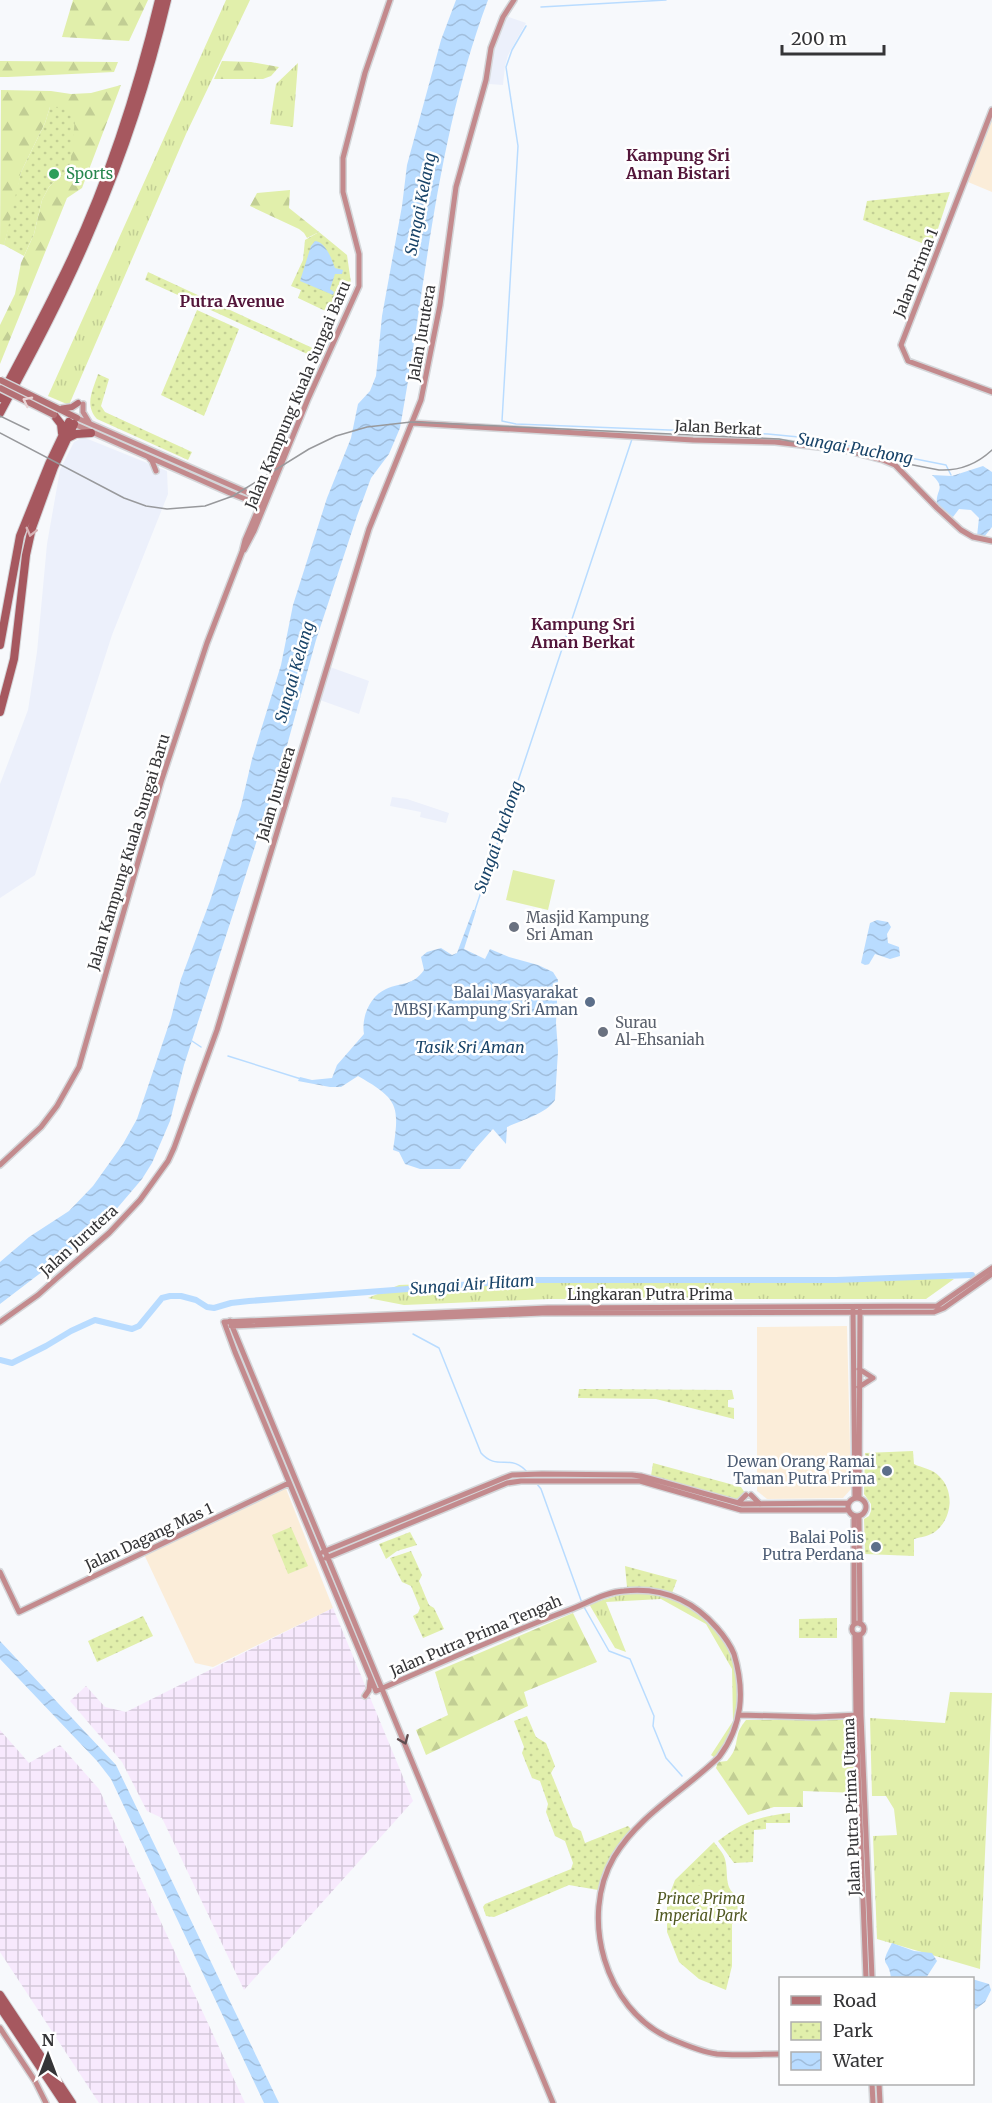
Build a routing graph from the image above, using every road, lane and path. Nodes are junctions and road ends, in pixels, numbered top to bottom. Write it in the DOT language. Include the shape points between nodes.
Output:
graph roads {
  1 [pos="159,0"];
  2 [pos="167,0"];
  3 [pos="390,0"];
  4 [pos="514,0"];
  5 [pos="992,110"];
  6 [pos="0,380"];
  7 [pos="0,388"];
  8 [pos="992,392"];
  9 [pos="0,398"];
  10 [pos="80,404"];
  11 [pos="59,412"];
  12 [pos="0,413"];
  13 [pos="70,421"];
  14 [pos="412,423"];
  15 [pos="296,428"];
  16 [pos="94,430"];
  17 [pos="64,438"];
  18 [pos="158,454"];
  19 [pos="147,456"];
  20 [pos="171,460"];
  21 [pos="160,467"];
  22 [pos="279,471"];
  23 [pos="269,484"];
  24 [pos="231,486"];
  25 [pos="230,493"];
  26 [pos="261,502"];
  27 [pos="252,537"];
  28 [pos="245,540"];
  29 [pos="992,541"];
  30 [pos="243,552"];
  31 [pos="0,645"];
  32 [pos="1,709"];
  33 [pos="20,1148"];
  34 [pos="0,1165"];
  35 [pos="0,1170"];
  36 [pos="992,1268"];
  37 [pos="992,1274"];
  38 [pos="853,1309"];
  39 [pos="860,1309"];
  40 [pos="0,1322"];
  41 [pos="228,1324"];
  42 [pos="859,1369"];
  43 [pos="859,1387"];
  44 [pos="526,1477"];
  45 [pos="289,1483"];
  46 [pos="857,1497"];
  47 [pos="738,1503"];
  48 [pos="760,1504"];
  49 [pos="848,1506"];
  50 [pos="856,1516"];
  51 [pos="321,1542"];
  52 [pos="335,1547"];
  53 [pos="337,1554"];
  54 [pos="323,1556"];
  55 [pos="332,1567"];
  56 [pos="0,1572"];
  57 [pos="857,1624"];
  58 [pos="858,1635"];
  59 [pos="374,1678"];
  60 [pos="392,1684"];
  61 [pos="379,1690"];
  62 [pos="365,1696"];
  63 [pos="386,1699"];
  64 [pos="740,1715"];
  65 [pos="858,1715"];
  66 [pos="866,1977"];
  67 [pos="872,1977"];
  68 [pos="0,1995"];
  69 [pos="0,2007"];
  70 [pos="0,2028"];
  71 [pos="779,2054"];
  72 [pos="872,2085"];
  73 [pos="879,2085"];
  74 [pos="46,2103"];
  75 [pos="64,2103"];
  76 [pos="72,2103"];
  77 [pos="553,2103"];
  78 [pos="873,2103"];
  79 [pos="880,2103"];
  1 -- 9 [label="highway" via="140,72 96,201 58,287"];
  2 -- 12 [label="highway" via="147,74 93,225"];
  3 -- 15 [label="street, Jalan Kampung Kuala Sungai Baru" via="365,73 343,158 343,192 359,254 359,286"];
  4 -- 14 [label="street, Jalan Jurutera" via="490,48 486,80 456,187 431,355"];
  5 -- 8 [label="street, Jalan Prima 1" via="901,347 908,361"];
  6 -- 11 [label="main road, bridge"];
  11 -- 7 [label="main road, one-way, bridge"];
  10 -- 11 [label="main road"];
  10 -- 16 [label="street"];
  11 -- 13 [label="main road, bridge"];
  11 -- 13 [label="main road"];
  11 -- 17 [label="highway"];
  13 -- 16 [label="street"];
  13 -- 17 [label="highway"];
  14 -- 29 [label="street, Jalan Berkat" via="775,442 845,450 895,465 961,530"];
  14 -- 40 [label="street, Jalan Jurutera" via="369,529 217,1030 174,1148 145,1194 120,1222 38,1295"];
  15 -- 22 [label="street, Jalan Kampung Kuala Sungai Baru"];
  15 -- 23 [label="street, Jalan Kampung Kuala Sungai Baru"];
  16 -- 17 [label="highway"];
  16 -- 18 [label="street"];
  16 -- 19 [label="street"];
  17 -- 31 [label="highway" via="20,536"];
  17 -- 32 [label="highway, one-way" via="32,528 14,659"];
  18 -- 20 [label="street"];
  18 -- 21 [label="street"];
  19 -- 21 [label="street"];
  19 -- 21 [label="street"];
  20 -- 21 [label="street"];
  20 -- 24 [label="street"];
  21 -- 25 [label="street" via="175,468"];
  22 -- 26 [label="street"];
  22 -- 27 [label="street, Jalan Kampung Kuala Sungai Baru"];
  23 -- 24 [label="street" via="257,493"];
  23 -- 26 [label="street, Jalan Kampung Kuala Sungai Baru"];
  24 -- 26 [label="street"];
  25 -- 26 [label="street"];
  25 -- 28 [label="street" via="253,510"];
  26 -- 27 [label="street"];
  26 -- 28 [label="street, Jalan Kampung Kuala Sungai Baru"];
  27 -- 30 [label="street, Jalan Kampung Kuala Sungai Baru"];
  28 -- 30 [label="street, Jalan Kampung Kuala Sungai Baru"];
  30 -- 33 [label="street, Jalan Kampung Kuala Sungai Baru" via="207,644 161,782 79,1067 57,1106"];
  33 -- 34 [label="street, Jalan Kampung Kuala Sungai Baru"];
  33 -- 35 [label="street, Jalan Kampung Kuala Sungai Baru"];
  36 -- 39 [label="street, Lingkaran Putra Prima" via="937,1306"];
  37 -- 39 [label="street, Lingkaran Putra Prima" via="934,1312"];
  38 -- 39 [label="street, Lingkaran Putra Prima"];
  38 -- 41 [label="street, Lingkaran Putra Prima" via="542,1313"];
  38 -- 46 [label="street"];
  39 -- 42 [label="street"];
  41 -- 45 [label="street"];
  41 -- 51 [label="street"];
  42 -- 43 [label="street"];
  42 -- 43 [label="street" via="873,1378"];
  43 -- 46 [label="street"];
  44 -- 47 [label="street" via="641,1476"];
  44 -- 49 [label="street" via="640,1481 741,1510"];
  44 -- 52 [label="street" via="504,1478"];
  44 -- 53 [label="street"];
  45 -- 54 [label="street"];
  45 -- 56 [label="street, Jalan Dagang Mas 1" via="20,1612"];
  46 -- 49 [label="street"];
  46 -- 50 [label="street" via="866,1507 863,1514"];
  47 -- 48 [label="street"];
  47 -- 48 [label="street" via="749,1495"];
  48 -- 49 [label="street"];
  49 -- 50 [label="street"];
  50 -- 57 [label="street"];
  51 -- 52 [label="street"];
  51 -- 54 [label="street"];
  52 -- 54 [label="street"];
  53 -- 54 [label="street"];
  53 -- 55 [label="street"];
  54 -- 55 [label="street"];
  54 -- 59 [label="street"];
  55 -- 59 [label="street"];
  57 -- 58 [label="street" via="852,1630"];
  57 -- 58 [label="street" via="864,1629"];
  58 -- 65 [label="street, Jalan Putra Prima Utama"];
  59 -- 60 [label="street"];
  59 -- 61 [label="street"];
  59 -- 62 [label="street"];
  60 -- 61 [label="street, Jalan Putra Prima Tengah"];
  60 -- 63 [label="street"];
  60 -- 64 [label="street, Jalan Putra Prima Tengah" via="591,1601 622,1591 646,1590 694,1605 732,1648 741,1685"];
  61 -- 63 [label="street"];
  63 -- 77 [label="street, one-way"];
  64 -- 65 [label="street"];
  64 -- 71 [label="street" via="719,1757 635,1828 614,1857 603,1881 598,1908 599,1940 609,1974 626,2002 652,2029 716,2054"];
  65 -- 66 [label="street, Jalan Putra Prima Utama"];
  65 -- 67 [label="street, Jalan Putra Prima Utama"];
  68 -- 76 [label="highway"];
  69 -- 75 [label="highway"];
  70 -- 74 [label="street"];
  72 -- 78 [label="street"];
  73 -- 79 [label="street"];
}
